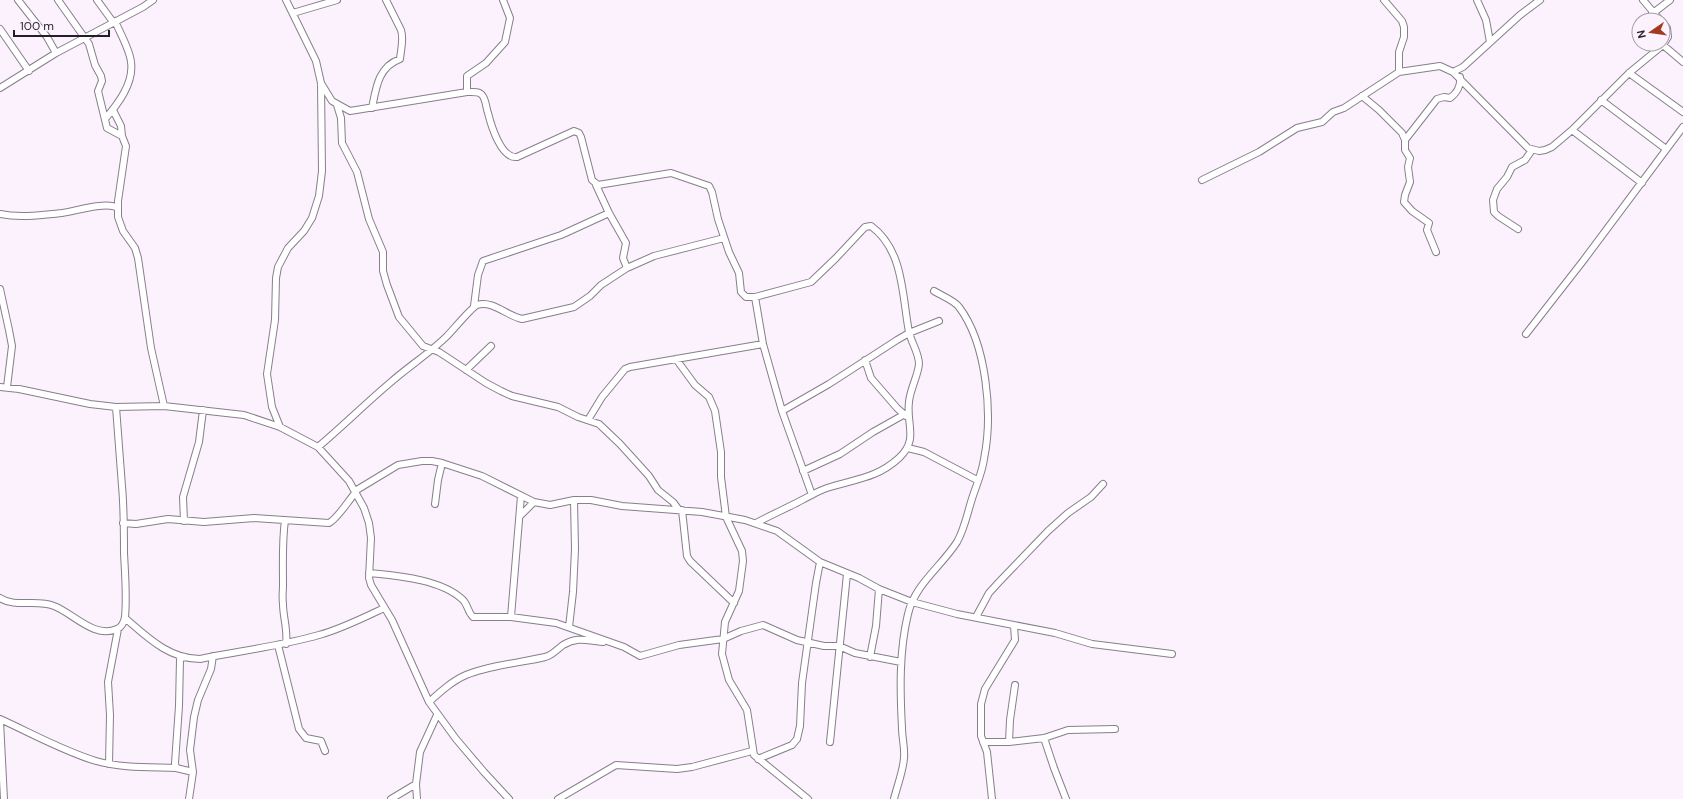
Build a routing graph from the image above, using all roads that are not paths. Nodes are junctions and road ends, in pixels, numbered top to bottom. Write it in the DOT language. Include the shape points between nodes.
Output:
graph roads {
  1 [pos="18,0"];
  2 [pos="58,0"];
  3 [pos="98,0"];
  4 [pos="153,0"];
  5 [pos="286,0"];
  6 [pos="337,0"];
  7 [pos="386,0"];
  8 [pos="503,0"];
  9 [pos="1384,0"];
  10 [pos="1477,0"];
  11 [pos="1540,0"];
  12 [pos="1642,0"];
  13 [pos="1670,0"];
  14 [pos="327,2"];
  15 [pos="1655,12"];
  16 [pos="293,13"];
  17 [pos="114,22"];
  18 [pos="0,29"];
  19 [pos="84,38"];
  20 [pos="1490,42"];
  21 [pos="1654,52"];
  22 [pos="1671,52"];
  23 [pos="56,53"];
  24 [pos="1683,62"];
  25 [pos="29,71"];
  26 [pos="1456,71"];
  27 [pos="1399,72"];
  28 [pos="1629,73"];
  29 [pos="1460,80"];
  30 [pos="321,83"];
  31 [pos="1,86"];
  32 [pos="468,92"];
  33 [pos="1362,96"];
  34 [pos="1601,100"];
  35 [pos="337,105"];
  36 [pos="372,108"];
  37 [pos="113,110"];
  38 [pos="1683,112"];
  39 [pos="105,119"];
  40 [pos="1683,126"];
  41 [pos="1572,130"];
  42 [pos="122,136"];
  43 [pos="1405,140"];
  44 [pos="1666,149"];
  45 [pos="1532,150"];
  46 [pos="1202,180"];
  47 [pos="1642,184"];
  48 [pos="596,185"];
  49 [pos="118,208"];
  50 [pos="609,213"];
  51 [pos="0,214"];
  52 [pos="1518,229"];
  53 [pos="724,238"];
  54 [pos="1436,252"];
  55 [pos="627,268"];
  56 [pos="0,289"];
  57 [pos="934,291"];
  58 [pos="755,297"];
  59 [pos="474,306"];
  60 [pos="939,321"];
  61 [pos="910,332"];
  62 [pos="1526,334"];
  63 [pos="763,344"];
  64 [pos="491,346"];
  65 [pos="433,350"];
  66 [pos="676,359"];
  67 [pos="865,360"];
  68 [pos="466,370"];
  69 [pos="0,387"];
  70 [pos="7,387"];
  71 [pos="164,406"];
  72 [pos="116,407"];
  73 [pos="203,410"];
  74 [pos="782,412"];
  75 [pos="907,416"];
  76 [pos="588,420"];
  77 [pos="280,426"];
  78 [pos="318,447"];
  79 [pos="908,448"];
  80 [pos="442,463"];
  81 [pos="803,471"];
  82 [pos="977,480"];
  83 [pos="1103,484"];
  84 [pos="355,492"];
  85 [pos="812,495"];
  86 [pos="521,496"];
  87 [pos="574,500"];
  88 [pos="534,502"];
  89 [pos="435,504"];
  90 [pos="680,510"];
  91 [pos="520,516"];
  92 [pos="726,517"];
  93 [pos="284,520"];
  94 [pos="184,521"];
  95 [pos="123,522"];
  96 [pos="756,523"];
  97 [pos="820,562"];
  98 [pos="369,573"];
  99 [pos="847,574"];
  100 [pos="879,589"];
  101 [pos="0,598"];
  102 [pos="912,602"];
  103 [pos="734,603"];
  104 [pos="384,608"];
  105 [pos="511,617"];
  106 [pos="976,617"];
  107 [pos="125,618"];
  108 [pos="569,626"];
  109 [pos="1014,626"];
  110 [pos="118,629"];
  111 [pos="723,639"];
  112 [pos="607,642"];
  113 [pos="808,643"];
  114 [pos="286,644"];
  115 [pos="278,645"];
  116 [pos="839,646"];
  117 [pos="1172,654"];
  118 [pos="213,656"];
  119 [pos="184,657"];
  120 [pos="870,657"];
  121 [pos="901,662"];
  122 [pos="1015,685"];
  123 [pos="429,702"];
  124 [pos="437,715"];
  125 [pos="0,720"];
  126 [pos="1115,729"];
  127 [pos="1044,738"];
  128 [pos="830,742"];
  129 [pos="984,742"];
  130 [pos="1009,742"];
  131 [pos="325,751"];
  132 [pos="752,751"];
  133 [pos="758,759"];
  134 [pos="109,764"];
  135 [pos="176,768"];
  136 [pos="193,772"];
  137 [pos="416,784"];
  138 [pos="4,799"];
  139 [pos="189,799"];
  140 [pos="391,799"];
  141 [pos="418,799"];
  142 [pos="509,799"];
  143 [pos="558,799"];
  144 [pos="808,799"];
  145 [pos="894,799"];
  146 [pos="992,799"];
  147 [pos="1066,799"];
  1 -- 23 [label="street" via="47,37"];
  2 -- 19 [label="street"];
  3 -- 17 [label="street"];
  4 -- 17 [label="street"];
  5 -- 16 [label="street"];
  6 -- 14 [label="street"];
  7 -- 36 [label="street" via="402,34 400,59 391,62 379,79"];
  8 -- 32 [label="street" via="510,18 505,42 486,63 467,76"];
  9 -- 27 [label="street" via="1404,27 1399,52"];
  10 -- 20 [label="street" via="1486,20"];
  11 -- 20 [label="street"];
  12 -- 15 [label="street"];
  13 -- 15 [label="street"];
  14 -- 16 [label="street"];
  16 -- 30 [label="street" via="316,61"];
  17 -- 19 [label="street"];
  17 -- 37 [label="street" via="131,63 128,84"];
  18 -- 25 [label="street"];
  19 -- 23 [label="street"];
  19 -- 39 [label="street" via="89,44 101,76 98,92"];
  20 -- 26 [label="street"];
  21 -- 28 [label="street"];
  22 -- 24 [label="street"];
  23 -- 25 [label="street"];
  25 -- 31 [label="street"];
  26 -- 27 [label="street" via="1440,66"];
  26 -- 29 [label="street"];
  27 -- 33 [label="street"];
  28 -- 34 [label="street"];
  28 -- 38 [label="street"];
  29 -- 43 [label="street" via="1458,90 1452,97 1437,99"];
  29 -- 45 [label="street"];
  30 -- 35 [label="street" via="327,95"];
  30 -- 77 [label="street" via="322,171 319,196 312,218 288,248 278,267 276,278 276,320 267,374 272,407"];
  32 -- 36 [label="street"];
  32 -- 48 [label="street" via="483,96 497,138 506,153 512,157 517,157 571,131 579,133 592,180"];
  33 -- 43 [label="street" via="1402,133"];
  33 -- 46 [label="street" via="1333,112 1322,122 1297,128 1259,152"];
  34 -- 41 [label="street"];
  34 -- 44 [label="street"];
  35 -- 36 [label="street" via="350,111"];
  35 -- 65 [label="street" via="342,143 357,172 371,226 383,252 384,277 397,312 423,346"];
  37 -- 39 [label="street"];
  37 -- 42 [label="street" via="121,126"];
  39 -- 42 [label="street" via="108,129"];
  40 -- 44 [label="street"];
  41 -- 45 [label="street" via="1552,147"];
  41 -- 47 [label="street"];
  42 -- 49 [label="street" via="126,150"];
  43 -- 54 [label="street" via="1405,150 1410,158 1408,167 1411,178 1404,202 1430,223 1427,230"];
  44 -- 47 [label="street"];
  45 -- 52 [label="street" via="1525,160 1512,167 1497,189 1493,200 1494,212"];
  47 -- 62 [label="street"];
  48 -- 50 [label="street"];
  48 -- 53 [label="street" via="671,173 698,181 711,188"];
  49 -- 51 [label="street" via="110,206 19,216"];
  49 -- 71 [label="street" via="123,231 138,258 151,348"];
  50 -- 55 [label="street" via="626,243 623,258"];
  50 -- 59 [label="street" via="568,232 484,261 478,275"];
  53 -- 55 [label="street" via="654,256"];
  53 -- 58 [label="street" via="739,274 742,294 746,297"];
  55 -- 59 [label="street" via="574,307 522,319 493,306"];
  56 -- 70 [label="street" via="12,346"];
  57 -- 82 [label="street" via="958,306 968,322 979,350 988,418 984,459"];
  58 -- 61 [label="street" via="809,283 862,229 871,226 885,240 895,260"];
  58 -- 63 [label="street"];
  59 -- 65 [label="street"];
  60 -- 61 [label="street"];
  61 -- 67 [label="street"];
  61 -- 75 [label="street" via="919,363"];
  63 -- 66 [label="street"];
  63 -- 74 [label="street"];
  64 -- 68 [label="street"];
  65 -- 68 [label="street"];
  65 -- 78 [label="street" via="389,384"];
  66 -- 76 [label="street" via="626,369 602,397"];
  66 -- 92 [label="street" via="714,406 722,452 720,477"];
  67 -- 74 [label="street"];
  67 -- 75 [label="street" via="871,378"];
  68 -- 76 [label="street" via="512,396 553,405 578,418"];
  69 -- 70 [label="street"];
  70 -- 72 [label="street"];
  71 -- 72 [label="street"];
  71 -- 73 [label="street"];
  72 -- 95 [label="street"];
  73 -- 77 [label="street" via="244,415"];
  73 -- 94 [label="street" via="199,442 183,497"];
  74 -- 81 [label="street"];
  75 -- 79 [label="street" via="911,437"];
  75 -- 81 [label="street" via="873,432 840,454"];
  76 -- 90 [label="street" via="608,432 649,476 658,490"];
  77 -- 78 [label="street"];
  78 -- 84 [label="street"];
  79 -- 82 [label="street" via="924,452"];
  79 -- 85 [label="street" via="881,473 826,488"];
  80 -- 84 [label="street" via="422,461 398,465"];
  80 -- 86 [label="street" via="482,476"];
  80 -- 89 [label="street"];
  81 -- 85 [label="street"];
  82 -- 102 [label="street" via="957,542 925,580"];
  83 -- 106 [label="street" via="1091,497 1048,531 999,582 989,593"];
  84 -- 93 [label="street" via="329,523"];
  84 -- 98 [label="street" via="369,523"];
  85 -- 96 [label="street"];
  86 -- 88 [label="street"];
  86 -- 91 [label="street"];
  87 -- 88 [label="street" via="550,505"];
  87 -- 90 [label="street"];
  87 -- 108 [label="street" via="573,592"];
  88 -- 91 [label="street"];
  90 -- 92 [label="street"];
  90 -- 103 [label="street" via="687,556"];
  91 -- 105 [label="street"];
  92 -- 96 [label="street"];
  92 -- 103 [label="street" via="743,556 739,591"];
  93 -- 94 [label="street" via="254,518"];
  93 -- 114 [label="street" via="282,595 287,631"];
  94 -- 95 [label="street" via="168,519 141,523"];
  95 -- 107 [label="street"];
  96 -- 97 [label="street" via="777,531"];
  97 -- 99 [label="street"];
  97 -- 113 [label="street"];
  98 -- 104 [label="street" via="371,585"];
  98 -- 105 [label="street" via="420,580 449,590 463,599 469,614 473,617"];
  99 -- 100 [label="street"];
  99 -- 116 [label="street"];
  100 -- 102 [label="street"];
  100 -- 120 [label="street"];
  101 -- 110 [label="street" via="7,601 45,603 63,610 97,630"];
  102 -- 106 [label="street"];
  102 -- 121 [label="street"];
  103 -- 111 [label="street" via="725,622"];
  104 -- 114 [label="street" via="340,628"];
  104 -- 123 [label="street" via="392,620"];
  105 -- 108 [label="street"];
  106 -- 109 [label="street"];
  107 -- 110 [label="street"];
  107 -- 119 [label="street" via="160,648"];
  108 -- 112 [label="street"];
  109 -- 117 [label="street" via="1055,633 1092,644"];
  109 -- 129 [label="street" via="1012,646 982,696 981,736"];
  110 -- 134 [label="street" via="108,682"];
  111 -- 112 [label="street" via="679,645 640,656 624,647"];
  111 -- 113 [label="street" via="741,631 763,626 788,638"];
  111 -- 132 [label="street" via="722,654 729,680 747,710"];
  112 -- 123 [label="street" via="583,639 563,645 545,657 465,675 440,691"];
  113 -- 116 [label="street"];
  113 -- 133 [label="street" via="797,739 792,745"];
  114 -- 115 [label="street"];
  115 -- 118 [label="street"];
  115 -- 131 [label="street" via="299,729 306,738 320,741"];
  116 -- 120 [label="street"];
  116 -- 128 [label="street"];
  118 -- 119 [label="street" via="195,659"];
  118 -- 136 [label="street" via="194,717 190,750"];
  119 -- 135 [label="street" via="180,658"];
  120 -- 121 [label="street"];
  121 -- 145 [label="street" via="904,761"];
  122 -- 130 [label="street"];
  123 -- 124 [label="street"];
  124 -- 137 [label="street" via="420,752"];
  124 -- 142 [label="street"];
  125 -- 134 [label="street" via="72,752"];
  125 -- 138 [label="street"];
  126 -- 127 [label="street" via="1068,730"];
  127 -- 130 [label="street"];
  127 -- 147 [label="street"];
  129 -- 130 [label="street"];
  129 -- 146 [label="street"];
  132 -- 133 [label="street"];
  132 -- 143 [label="street" via="678,769 616,765"];
  133 -- 144 [label="street"];
  134 -- 135 [label="street"];
  135 -- 136 [label="street"];
  136 -- 139 [label="street"];
  137 -- 140 [label="street"];
  137 -- 141 [label="street"];
}
